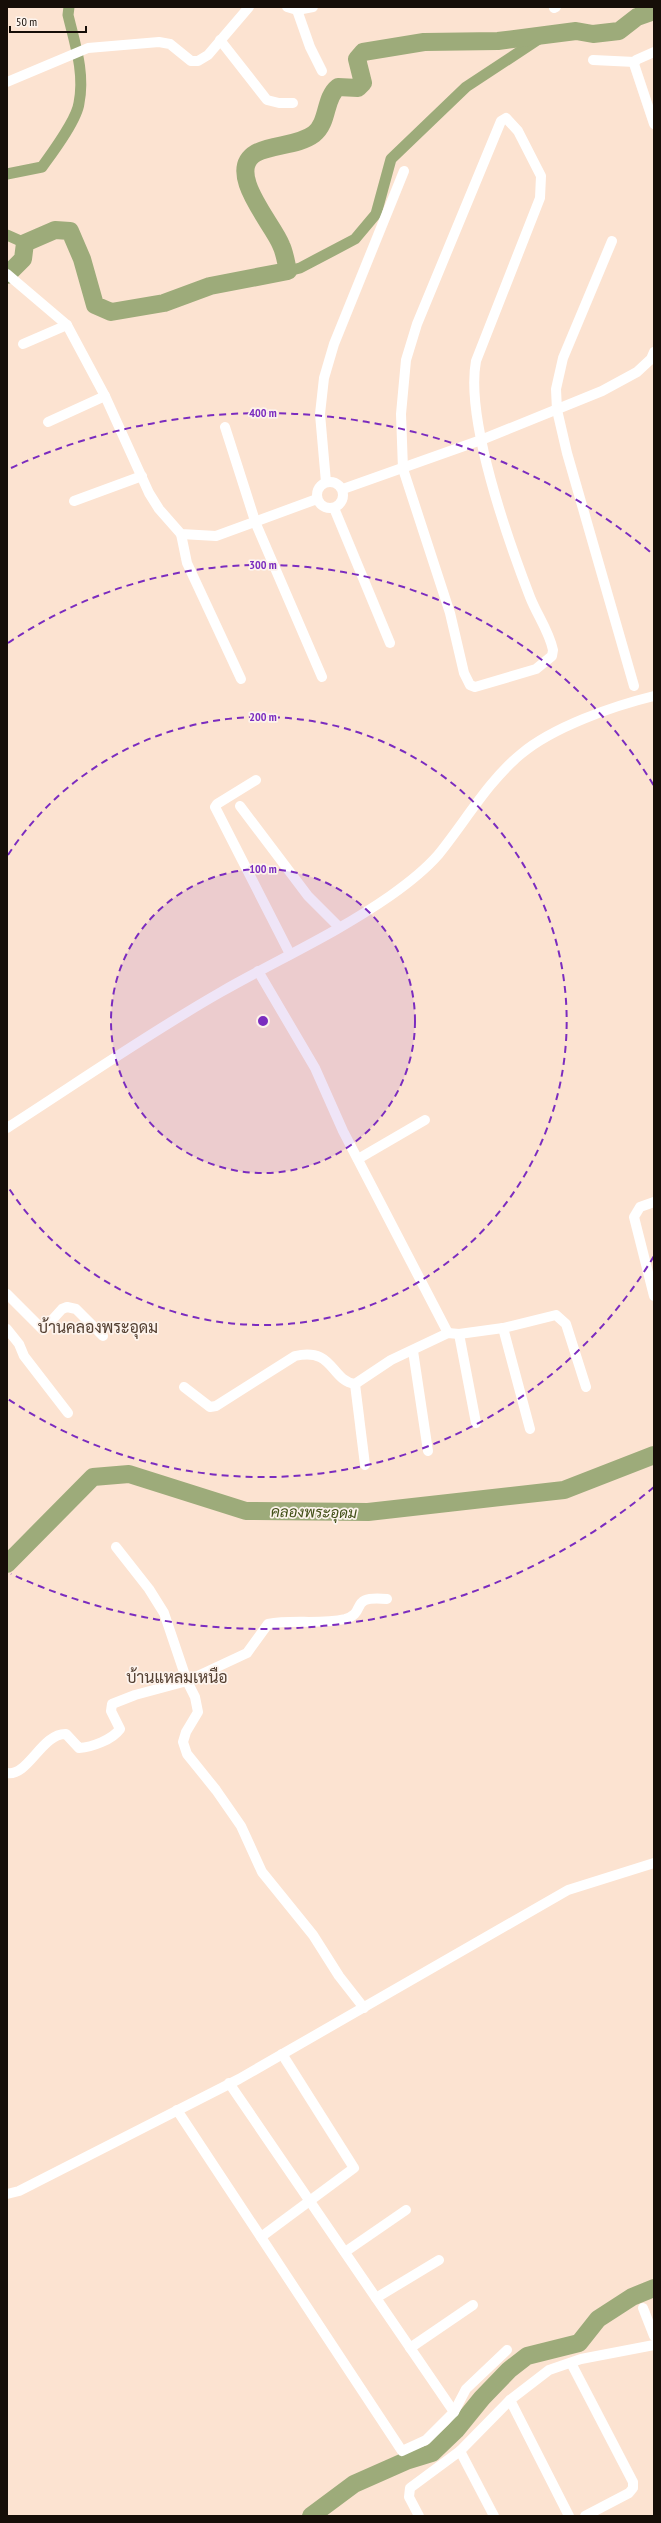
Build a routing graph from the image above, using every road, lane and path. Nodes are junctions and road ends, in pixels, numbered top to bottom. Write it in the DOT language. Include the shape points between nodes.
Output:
graph roads {
  1 [pos="249,7"];
  2 [pos="313,7"];
  3 [pos="292,9"];
  4 [pos="220,40"];
  5 [pos="654,52"];
  6 [pos="593,60"];
  7 [pos="635,62"];
  8 [pos="322,71"];
  9 [pos="7,82"];
  10 [pos="293,103"];
  11 [pos="654,124"];
  12 [pos="404,171"];
  13 [pos="612,241"];
  14 [pos="7,274"];
  15 [pos="68,325"];
  16 [pos="23,344"];
  17 [pos="653,357"];
  18 [pos="105,396"];
  19 [pos="557,410"];
  20 [pos="48,422"];
  21 [pos="225,427"];
  22 [pos="481,440"];
  23 [pos="403,469"];
  24 [pos="142,476"];
  25 [pos="326,482"];
  26 [pos="343,490"];
  27 [pos="317,499"];
  28 [pos="74,502"];
  29 [pos="334,508"];
  30 [pos="256,524"];
  31 [pos="181,534"];
  32 [pos="390,643"];
  33 [pos="322,677"];
  34 [pos="241,679"];
  35 [pos="634,686"];
  36 [pos="654,696"];
  37 [pos="256,780"];
  38 [pos="240,806"];
  39 [pos="340,927"];
  40 [pos="290,954"];
  41 [pos="258,971"];
  42 [pos="425,1120"];
  43 [pos="7,1128"];
  44 [pos="358,1159"];
  45 [pos="654,1202"];
  46 [pos="653,1291"];
  47 [pos="7,1294"];
  48 [pos="504,1328"];
  49 [pos="7,1329"];
  50 [pos="448,1333"];
  51 [pos="458,1334"];
  52 [pos="103,1336"];
  53 [pos="413,1351"];
  54 [pos="355,1384"];
  55 [pos="184,1387"];
  56 [pos="586,1387"];
  57 [pos="68,1413"];
  58 [pos="476,1423"];
  59 [pos="530,1429"];
  60 [pos="428,1451"];
  61 [pos="365,1464"];
  62 [pos="116,1546"];
  63 [pos="387,1599"];
  64 [pos="187,1681"];
  65 [pos="7,1773"];
  66 [pos="654,1863"];
  67 [pos="364,2008"];
  68 [pos="282,2054"];
  69 [pos="230,2083"];
  70 [pos="177,2110"];
  71 [pos="7,2194"];
  72 [pos="310,2201"];
  73 [pos="406,2210"];
  74 [pos="261,2237"];
  75 [pos="345,2252"];
  76 [pos="439,2260"];
  77 [pos="376,2298"];
  78 [pos="473,2305"];
  79 [pos="643,2308"];
  80 [pos="654,2336"];
  81 [pos="654,2345"];
  82 [pos="410,2348"];
  83 [pos="507,2350"];
  84 [pos="571,2362"];
  85 [pos="510,2400"];
  86 [pos="454,2412"];
  87 [pos="460,2451"];
  88 [pos="419,2516"];
  89 [pos="494,2516"];
  90 [pos="568,2516"];
  91 [pos="585,2516"];
  1 -- 4 [label="street"];
  2 -- 3 [label="street"];
  3 -- 8 [label="street"];
  4 -- 9 [label="street" via="208,55 198,61 191,61 170,44 159,42 88,48"];
  4 -- 10 [label="street" via="267,100 279,104"];
  5 -- 7 [label="street"];
  6 -- 7 [label="street"];
  7 -- 11 [label="street"];
  12 -- 25 [label="street" via="334,344 324,378 320,414"];
  13 -- 19 [label="street" via="563,358 556,389"];
  14 -- 15 [label="street"];
  15 -- 16 [label="street"];
  15 -- 18 [label="street"];
  17 -- 19 [label="street" via="637,372 602,391"];
  18 -- 20 [label="street"];
  18 -- 24 [label="street"];
  19 -- 22 [label="street"];
  19 -- 35 [label="street"];
  21 -- 30 [label="street"];
  22 -- 23 [label="street"];
  22 -- 23 [label="street" via="513,553 552,643 552,656 536,669 481,687 470,685 467,681 450,613"];
  22 -- 23 [label="street" via="474,374 476,361 533,219 542,182 518,131 506,118 501,121 417,324 406,360 401,414"];
  23 -- 26 [label="street"];
  24 -- 28 [label="street"];
  24 -- 31 [label="street" via="159,509"];
  25 -- 26 [label="street" via="338,484"];
  25 -- 27 [label="street" via="319,487"];
  26 -- 29 [label="street" via="342,503"];
  27 -- 29 [label="street" via="326,508"];
  27 -- 30 [label="street"];
  29 -- 32 [label="street"];
  30 -- 31 [label="street" via="216,536"];
  30 -- 33 [label="street"];
  31 -- 34 [label="street" via="187,563"];
  36 -- 39 [label="street" via="612,708 546,736 520,755 499,776 426,867 387,897"];
  37 -- 40 [label="street" via="215,807"];
  38 -- 39 [label="street" via="308,896"];
  39 -- 40 [label="street"];
  40 -- 41 [label="street"];
  41 -- 43 [label="street" via="219,993"];
  41 -- 44 [label="street" via="315,1068"];
  42 -- 44 [label="street"];
  44 -- 50 [label="street"];
  45 -- 46 [label="street" via="640,1207 634,1217"];
  47 -- 52 [label="street" via="43,1330 67,1306 76,1309"];
  48 -- 51 [label="street"];
  48 -- 56 [label="street" via="550,1316 560,1316 566,1324"];
  48 -- 59 [label="street"];
  49 -- 57 [label="street" via="19,1344 24,1356"];
  50 -- 51 [label="street"];
  50 -- 53 [label="street"];
  51 -- 58 [label="street"];
  53 -- 54 [label="street" via="391,1360"];
  53 -- 60 [label="street"];
  54 -- 55 [label="street" via="347,1383 322,1358 310,1354 295,1356 216,1406 210,1407"];
  54 -- 61 [label="street"];
  62 -- 64 [label="street" via="164,1613"];
  63 -- 64 [label="street" via="367,1598 361,1602 355,1613 346,1618 308,1623 268,1624 247,1653"];
  64 -- 65 [label="street" via="112,1704 111,1711 120,1729 98,1743 79,1748 66,1734 62,1734 48,1742 19,1770"];
  64 -- 67 [label="street" via="195,1697 198,1712 183,1742 187,1754 241,1826 262,1872 313,1935 339,1976"];
  66 -- 67 [label="street" via="568,1890"];
  67 -- 68 [label="street"];
  68 -- 69 [label="street"];
  68 -- 72 [label="street" via="354,2168"];
  69 -- 70 [label="street"];
  69 -- 72 [label="street"];
  70 -- 71 [label="street" via="19,2191"];
  70 -- 74 [label="street"];
  72 -- 74 [label="street"];
  72 -- 75 [label="street"];
  73 -- 75 [label="street"];
  74 -- 86 [label="street" via="402,2451 426,2440"];
  75 -- 77 [label="street"];
  76 -- 77 [label="street"];
  77 -- 82 [label="street"];
  78 -- 82 [label="street"];
  79 -- 80 [label="street"];
  81 -- 84 [label="street"];
  82 -- 86 [label="street"];
  83 -- 86 [label="street" via="466,2389"];
  84 -- 85 [label="street" via="549,2370"];
  84 -- 91 [label="street" via="634,2482 629,2493"];
  85 -- 87 [label="street"];
  85 -- 90 [label="street"];
  87 -- 88 [label="street" via="410,2488 409,2497"];
  87 -- 89 [label="street"];
}
